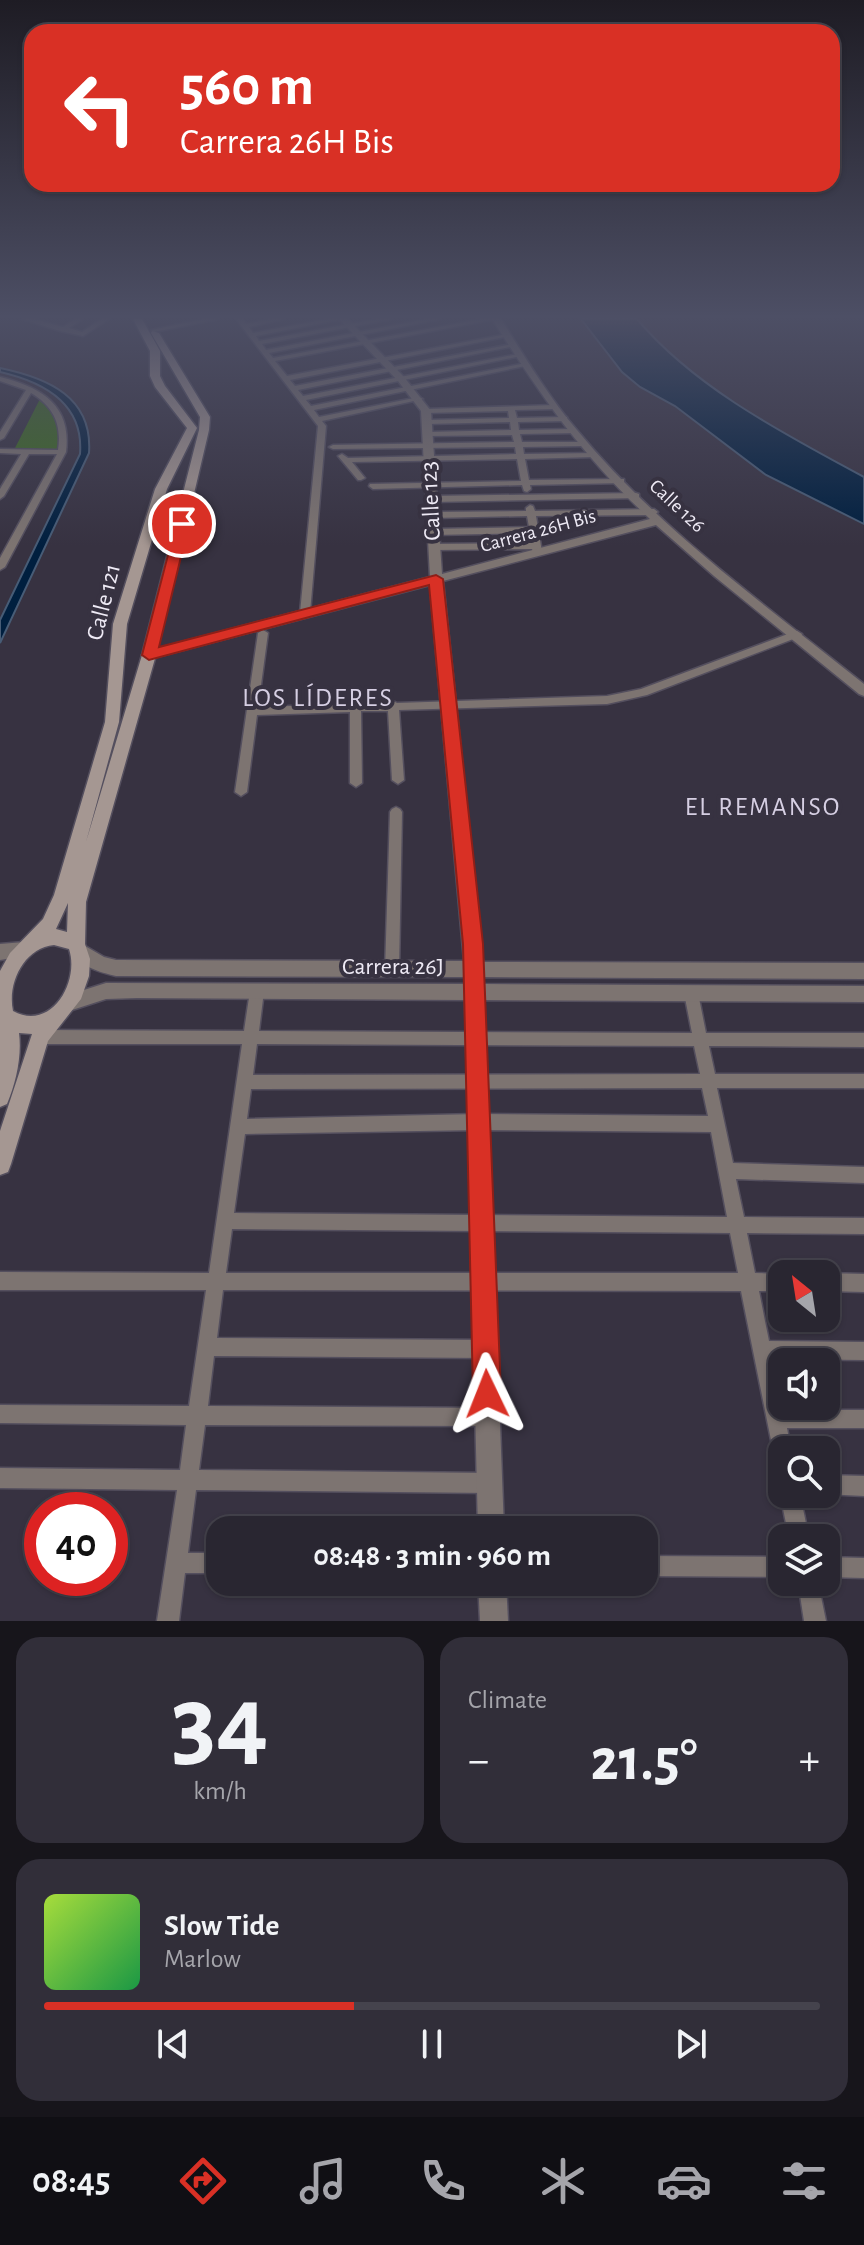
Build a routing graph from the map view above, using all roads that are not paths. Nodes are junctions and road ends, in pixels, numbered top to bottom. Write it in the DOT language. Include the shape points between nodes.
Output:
graph roads {
  1 [pos="27,395"];
  2 [pos="41,395"];
  3 [pos="164,395"];
  4 [pos="192,395"];
  5 [pos="297,395"];
  6 [pos="322,395"];
  7 [pos="377,395"];
  8 [pos="415,395"];
  9 [pos="546,395"];
  10 [pos="300,399"];
  11 [pos="419,399"];
  12 [pos="554,407"];
  13 [pos="511,408"];
  14 [pos="309,409"];
  15 [pos="564,419"];
  16 [pos="318,420"];
  17 [pos="513,420"];
  18 [pos="427,428"];
  19 [pos="573,431"];
  20 [pos="516,433"];
  21 [pos="0,438"];
  22 [pos="583,444"];
  23 [pos="328,445"];
  24 [pos="518,445"];
  25 [pos="0,451"];
  26 [pos="26,452"];
  27 [pos="62,452"];
  28 [pos="594,455"];
  29 [pos="522,457"];
  30 [pos="429,458"];
  31 [pos="345,460"];
  32 [pos="361,478"];
  33 [pos="621,481"];
  34 [pos="525,483"];
  35 [pos="431,484"];
  36 [pos="373,486"];
  37 [pos="0,496"];
  38 [pos="636,496"];
  39 [pos="432,499"];
  40 [pos="528,499"];
  41 [pos="531,514"];
  42 [pos="432,515"];
  43 [pos="657,516"];
  44 [pos="534,530"];
  45 [pos="433,532"];
  46 [pos="176,547"];
  47 [pos="434,547"];
  48 [pos="145,548"];
  49 [pos="536,549"];
  50 [pos="3,555"];
  51 [pos="0,567"];
  52 [pos="436,579"];
  53 [pos="305,613"];
  54 [pos="263,633"];
  55 [pos="797,634"];
  56 [pos="149,655"];
  57 [pos="864,691"];
  58 [pos="449,703"];
  59 [pos="393,705"];
  60 [pos="355,707"];
  61 [pos="253,711"];
  62 [pos="398,780"];
  63 [pos="356,783"];
  64 [pos="241,792"];
  65 [pos="396,812"];
  66 [pos="473,944"];
  67 [pos="29,947"];
  68 [pos="78,948"];
  69 [pos="0,952"];
  70 [pos="392,970"];
  71 [pos="445,971"];
  72 [pos="475,971"];
  73 [pos="502,971"];
  74 [pos="864,971"];
  75 [pos="257,991"];
  76 [pos="445,992"];
  77 [pos="475,992"];
  78 [pos="504,993"];
  79 [pos="691,993"];
  80 [pos="864,994"];
  81 [pos="2,1004"];
  82 [pos="65,1007"];
  83 [pos="476,1030"];
  84 [pos="40,1037"];
  85 [pos="250,1039"];
  86 [pos="700,1040"];
  87 [pos="864,1040"];
  88 [pos="478,1080"];
  89 [pos="708,1080"];
  90 [pos="864,1081"];
  91 [pos="244,1082"];
  92 [pos="0,1097"];
  93 [pos="479,1122"];
  94 [pos="717,1124"];
  95 [pos="237,1127"];
  96 [pos="0,1164"];
  97 [pos="726,1171"];
  98 [pos="864,1175"];
  99 [pos="224,1221"];
  100 [pos="482,1224"];
  101 [pos="737,1225"];
  102 [pos="864,1226"];
  103 [pos="216,1280"];
  104 [pos="0,1281"];
  105 [pos="484,1281"];
  106 [pos="748,1282"];
  107 [pos="768,1282"];
  108 [pos="840,1282"];
  109 [pos="864,1283"];
  110 [pos="206,1347"];
  111 [pos="486,1349"];
  112 [pos="762,1350"];
  113 [pos="864,1351"];
  114 [pos="768,1382"];
  115 [pos="0,1414"];
  116 [pos="197,1414"];
  117 [pos="488,1417"];
  118 [pos="840,1419"];
  119 [pos="864,1419"];
  120 [pos="0,1478"];
  121 [pos="188,1480"];
  122 [pos="490,1483"];
  123 [pos="840,1485"];
  124 [pos="864,1486"];
  125 [pos="491,1516"];
  126 [pos="176,1563"];
  127 [pos="206,1563"];
  128 [pos="658,1566"];
  129 [pos="768,1567"];
  130 [pos="840,1567"];
  131 [pos="864,1568"];
  132 [pos="493,1596"];
  133 [pos="811,1596"];
  134 [pos="168,1621"];
  135 [pos="494,1621"];
  136 [pos="815,1621"];
  1 -- 21 [label="street"];
  2 -- 27 [label="street" via="61,419 66,436"];
  3 -- 48 [label="main road, Calle 121" via="192,428 161,489"];
  4 -- 46 [label="main road" via="205,417"];
  5 -- 10 [label="street"];
  6 -- 10 [label="street"];
  7 -- 14 [label="street"];
  8 -- 11 [label="street, Calle 123"];
  9 -- 12 [label="street, Calle 126"];
  10 -- 14 [label="street"];
  11 -- 16 [label="street"];
  11 -- 18 [label="street, Calle 123"];
  12 -- 13 [label="street"];
  12 -- 15 [label="street, Calle 126"];
  13 -- 17 [label="street"];
  13 -- 18 [label="street"];
  14 -- 16 [label="street"];
  15 -- 17 [label="street"];
  15 -- 19 [label="street, Calle 126"];
  16 -- 23 [label="street"];
  17 -- 18 [label="street"];
  17 -- 20 [label="street"];
  18 -- 20 [label="street"];
  18 -- 23 [label="street"];
  18 -- 24 [label="street"];
  18 -- 30 [label="street, Calle 123"];
  19 -- 20 [label="street"];
  19 -- 22 [label="street, Calle 126"];
  20 -- 24 [label="street"];
  22 -- 24 [label="street"];
  22 -- 28 [label="street, Calle 126"];
  23 -- 31 [label="street"];
  23 -- 53 [label="street"];
  24 -- 29 [label="street"];
  25 -- 26 [label="street"];
  26 -- 27 [label="street"];
  26 -- 37 [label="street"];
  27 -- 50 [label="street"];
  28 -- 29 [label="street"];
  28 -- 33 [label="street, Calle 126"];
  29 -- 30 [label="street"];
  29 -- 34 [label="street"];
  30 -- 31 [label="street"];
  30 -- 35 [label="street, Calle 123"];
  31 -- 32 [label="street"];
  33 -- 34 [label="street"];
  33 -- 38 [label="street, Calle 126"];
  34 -- 35 [label="street"];
  34 -- 40 [label="street"];
  35 -- 36 [label="street"];
  35 -- 39 [label="street, Calle 123"];
  38 -- 40 [label="street"];
  38 -- 43 [label="street, Calle 126"];
  39 -- 40 [label="street"];
  39 -- 42 [label="street, Calle 123"];
  40 -- 41 [label="street"];
  41 -- 42 [label="street"];
  41 -- 43 [label="street"];
  41 -- 44 [label="street"];
  42 -- 45 [label="street, Calle 123"];
  43 -- 49 [label="street, Carrera 26H Bis"];
  43 -- 55 [label="street, Calle 126"];
  44 -- 45 [label="street"];
  44 -- 49 [label="street"];
  45 -- 47 [label="street, Calle 123"];
  46 -- 48 [label="main road" via="158,555"];
  46 -- 56 [label="main road"];
  47 -- 49 [label="street"];
  47 -- 52 [label="street, Calle 123"];
  48 -- 67 [label="main road, Calle 121" via="120,624 112,722 70,873 59,908"];
  49 -- 52 [label="street, Carrera 26H Bis"];
  50 -- 51 [label="street"];
  52 -- 53 [label="street, Carrera 26H Bis"];
  52 -- 58 [label="street, Calle 123"];
  53 -- 56 [label="street, Carrera 26H Bis"];
  54 -- 61 [label="street"];
  55 -- 57 [label="street, Calle 126"];
  55 -- 58 [label="street" via="643,692 607,700"];
  56 -- 68 [label="main road" via="77,902"];
  58 -- 59 [label="street"];
  58 -- 66 [label="street, Calle 123"];
  59 -- 60 [label="street"];
  59 -- 62 [label="street"];
  60 -- 61 [label="street"];
  60 -- 63 [label="street"];
  61 -- 64 [label="street"];
  65 -- 70 [label="street"];
  66 -- 71 [label="street"];
  66 -- 72 [label="street, Calle 123"];
  66 -- 73 [label="street" via="487,963"];
  67 -- 68 [label="main road" via="58,937"];
  67 -- 69 [label="street"];
  67 -- 81 [label="main road" via="6,975"];
  68 -- 70 [label="street, Carrera 26J" via="107,967"];
  68 -- 82 [label="main road" via="82,973"];
  70 -- 71 [label="street, Carrera 26J"];
  71 -- 72 [label="street, Carrera 26J"];
  72 -- 73 [label="street, Carrera 26J"];
  72 -- 77 [label="street, Calle 123"];
  73 -- 74 [label="street, Carrera 26J"];
  75 -- 76 [label="street, Carrera 26J"];
  75 -- 82 [label="street, Carrera 26J" via="106,991"];
  75 -- 85 [label="street"];
  76 -- 77 [label="street, Carrera 26J"];
  76 -- 83 [label="street" via="467,1005"];
  77 -- 78 [label="street, Carrera 26J"];
  77 -- 83 [label="street, Calle 123"];
  78 -- 79 [label="street, Carrera 26J"];
  78 -- 83 [label="street" via="482,1005"];
  79 -- 80 [label="street, Carrera 26J"];
  79 -- 86 [label="street"];
  81 -- 82 [label="main road" via="14,1023 29,1026"];
  81 -- 92 [label="main road" via="9,1057"];
  82 -- 84 [label="main road"];
  83 -- 85 [label="street"];
  83 -- 86 [label="street"];
  83 -- 88 [label="street, Calle 123"];
  84 -- 85 [label="street"];
  84 -- 96 [label="main road"];
  85 -- 91 [label="street"];
  86 -- 87 [label="street"];
  86 -- 89 [label="street"];
  88 -- 89 [label="street"];
  88 -- 91 [label="street"];
  88 -- 93 [label="street, Calle 123"];
  89 -- 90 [label="street"];
  89 -- 94 [label="street"];
  91 -- 95 [label="street"];
  93 -- 94 [label="street"];
  93 -- 95 [label="street"];
  93 -- 100 [label="street, Calle 123"];
  94 -- 97 [label="street"];
  95 -- 99 [label="street"];
  97 -- 98 [label="street"];
  97 -- 101 [label="street"];
  99 -- 100 [label="street"];
  99 -- 103 [label="street"];
  100 -- 101 [label="street"];
  100 -- 105 [label="street, Calle 123"];
  101 -- 102 [label="street"];
  101 -- 106 [label="street"];
  103 -- 104 [label="street"];
  103 -- 105 [label="street"];
  103 -- 110 [label="street"];
  105 -- 106 [label="street"];
  105 -- 111 [label="street, Calle 123"];
  106 -- 107 [label="street"];
  106 -- 112 [label="street"];
  108 -- 109 [label="street"];
  110 -- 111 [label="street"];
  110 -- 116 [label="street"];
  111 -- 117 [label="street, Calle 123"];
  112 -- 113 [label="street"];
  112 -- 114 [label="street"];
  115 -- 116 [label="street"];
  116 -- 117 [label="street"];
  116 -- 121 [label="street"];
  117 -- 122 [label="street, Calle 123"];
  118 -- 119 [label="street"];
  120 -- 121 [label="street"];
  121 -- 122 [label="street"];
  121 -- 126 [label="street"];
  122 -- 125 [label="street, Calle 123"];
  123 -- 124 [label="street"];
  126 -- 127 [label="street"];
  126 -- 134 [label="street"];
  128 -- 129 [label="street"];
  130 -- 131 [label="street"];
  132 -- 135 [label="street"];
  133 -- 136 [label="street"];
}
